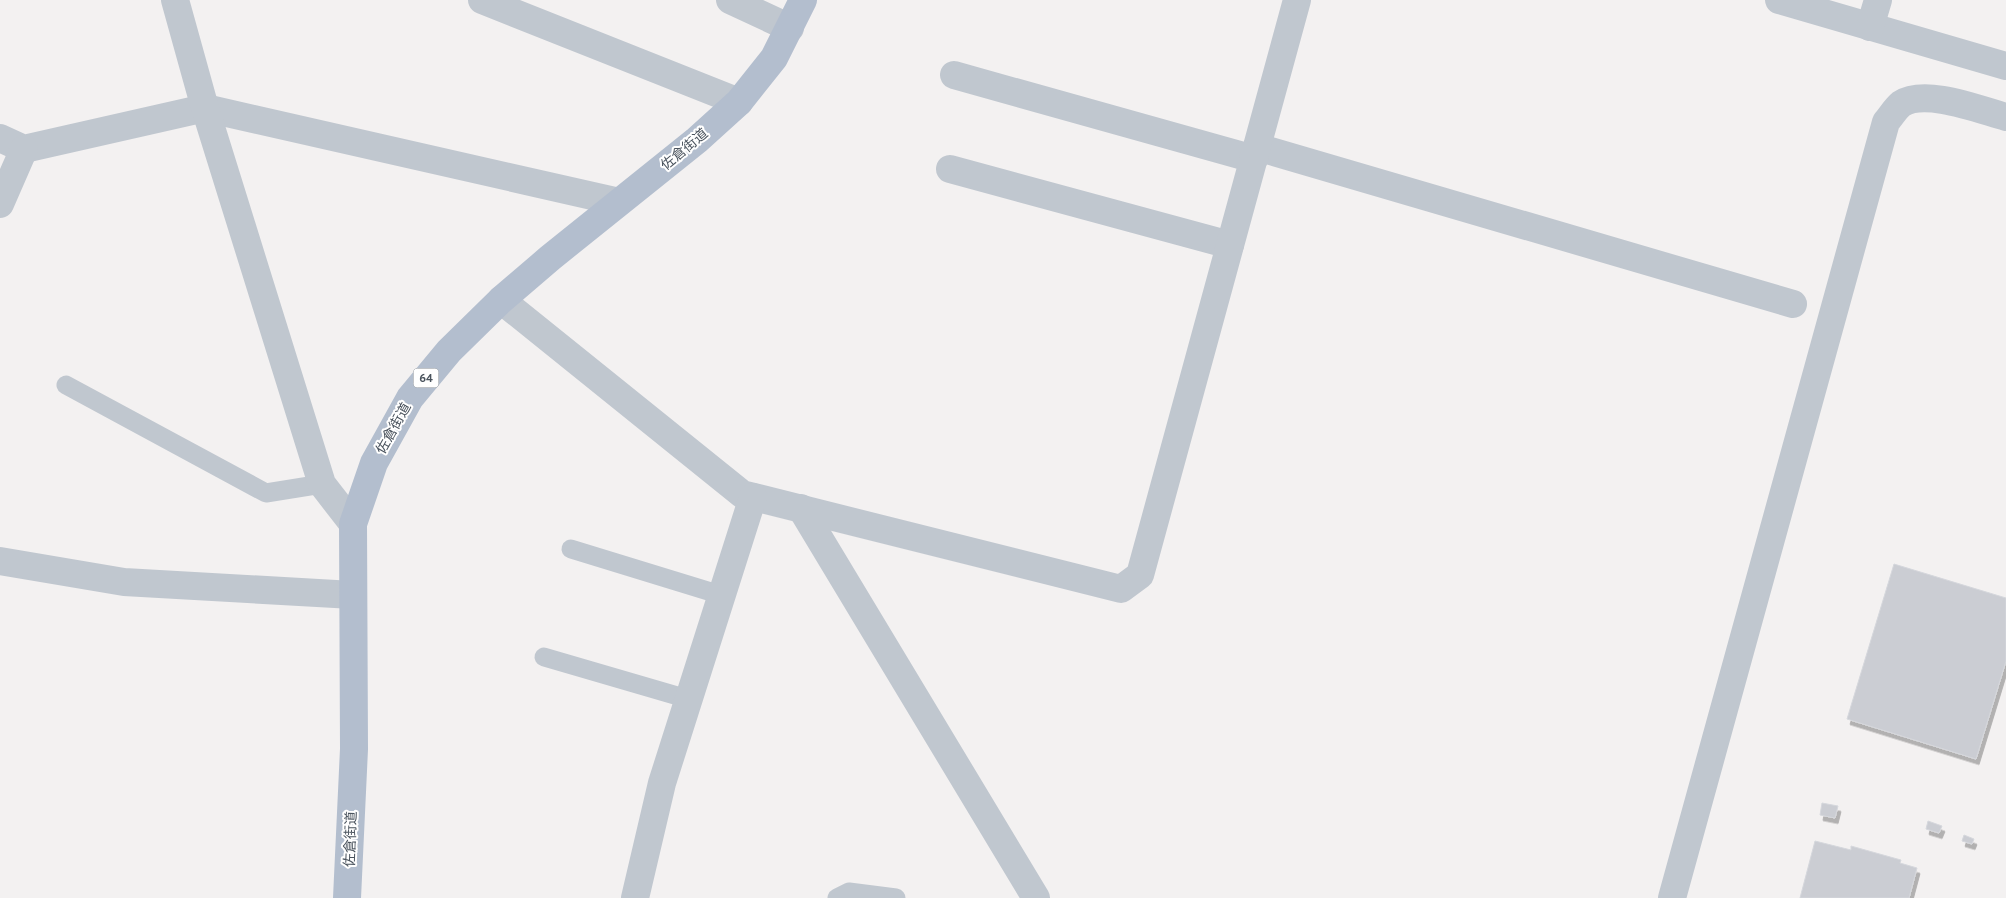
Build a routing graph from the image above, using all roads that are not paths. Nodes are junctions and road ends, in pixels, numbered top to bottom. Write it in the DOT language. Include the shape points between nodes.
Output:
graph roads {
  1 [pos="175,0"];
  2 [pos="482,0"];
  3 [pos="730,0"];
  4 [pos="803,0"];
  5 [pos="1297,0"];
  6 [pos="1779,0"];
  7 [pos="1878,0"];
  8 [pos="1870,27"];
  9 [pos="790,28"];
  10 [pos="2006,66"];
  11 [pos="954,75"];
  12 [pos="739,102"];
  13 [pos="205,108"];
  14 [pos="2006,117"];
  15 [pos="12,143"];
  16 [pos="1255,153"];
  17 [pos="950,169"];
  18 [pos="619,202"];
  19 [pos="0,204"];
  20 [pos="1230,245"];
  21 [pos="502,300"];
  22 [pos="1793,304"];
  23 [pos="66,385"];
  24 [pos="322,484"];
  25 [pos="753,497"];
  26 [pos="801,508"];
  27 [pos="353,524"];
  28 [pos="571,549"];
  29 [pos="0,561"];
  30 [pos="353,595"];
  31 [pos="721,595"];
  32 [pos="544,657"];
  33 [pos="688,699"];
  34 [pos="347,898"];
  35 [pos="635,898"];
  36 [pos="837,898"];
  37 [pos="896,898"];
  38 [pos="1036,898"];
  39 [pos="1672,898"];
  1 -- 13 [label="street"];
  2 -- 12 [label="street"];
  3 -- 9 [label="street"];
  4 -- 9 [label="main road, 佐倉街道 / 64"];
  5 -- 16 [label="street"];
  6 -- 8 [label="street"];
  7 -- 8 [label="street"];
  8 -- 10 [label="street"];
  9 -- 12 [label="main road, 佐倉街道 / 64" via="774,58"];
  11 -- 16 [label="street"];
  12 -- 18 [label="main road, 佐倉街道 / 64"];
  13 -- 15 [label="street"];
  13 -- 18 [label="street"];
  13 -- 24 [label="street"];
  14 -- 39 [label="street" via="1943,99 1921,98 1901,104 1886,122"];
  15 -- 19 [label="street"];
  16 -- 20 [label="street"];
  16 -- 22 [label="street"];
  17 -- 20 [label="street"];
  18 -- 21 [label="main road, 佐倉街道 / 64"];
  20 -- 26 [label="street" via="1140,575 1121,589"];
  21 -- 25 [label="street" via="742,494"];
  21 -- 27 [label="main road, 佐倉街道 / 64" via="449,351 410,398 374,463"];
  23 -- 24 [label="lane" via="266,493"];
  24 -- 27 [label="street"];
  25 -- 26 [label="street"];
  25 -- 31 [label="street"];
  26 -- 38 [label="street"];
  27 -- 30 [label="main road, 佐倉街道 / 64"];
  28 -- 31 [label="lane"];
  29 -- 30 [label="street" via="124,582"];
  30 -- 34 [label="main road, 佐倉街道 / 64" via="354,749"];
  31 -- 33 [label="street"];
  32 -- 33 [label="lane"];
  33 -- 35 [label="street" via="662,783"];
  36 -- 37 [label="lane" via="849,892"];
}
